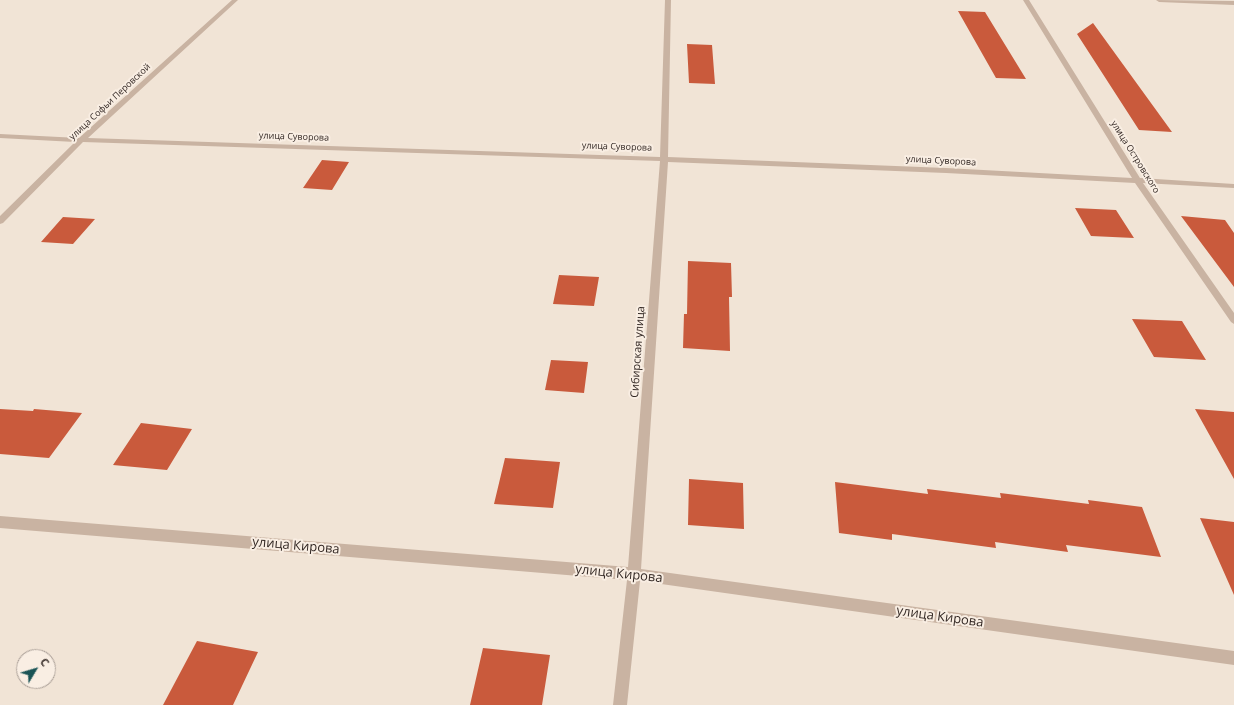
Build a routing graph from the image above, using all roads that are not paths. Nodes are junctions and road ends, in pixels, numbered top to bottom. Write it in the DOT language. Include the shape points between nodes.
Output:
graph roads {
  1 [pos="235,0"];
  2 [pos="668,0"];
  3 [pos="1026,0"];
  4 [pos="1159,0"];
  5 [pos="1234,3"];
  6 [pos="0,136"];
  7 [pos="81,140"];
  8 [pos="664,159"];
  9 [pos="1137,180"];
  10 [pos="1234,186"];
  11 [pos="0,222"];
  12 [pos="1234,320"];
  13 [pos="0,522"];
  14 [pos="634,574"];
  15 [pos="1234,658"];
  16 [pos="620,705"];
  1 -- 7 [label="street, улица Софьи Перовской"];
  2 -- 8 [label="street, Сибирская улица"];
  3 -- 9 [label="street, улица Островского"];
  4 -- 5 [label="street"];
  6 -- 7 [label="street, улица Суворова"];
  7 -- 8 [label="street, улица Суворова"];
  7 -- 11 [label="street, улица Софьи Перовской"];
  8 -- 9 [label="street, улица Суворова"];
  8 -- 14 [label="street, Сибирская улица"];
  9 -- 10 [label="street, улица Суворова"];
  9 -- 12 [label="street, улица Островского"];
  13 -- 14 [label="street, улица Кирова"];
  14 -- 15 [label="street, улица Кирова"];
  14 -- 16 [label="street, Сибирская улица"];
}
